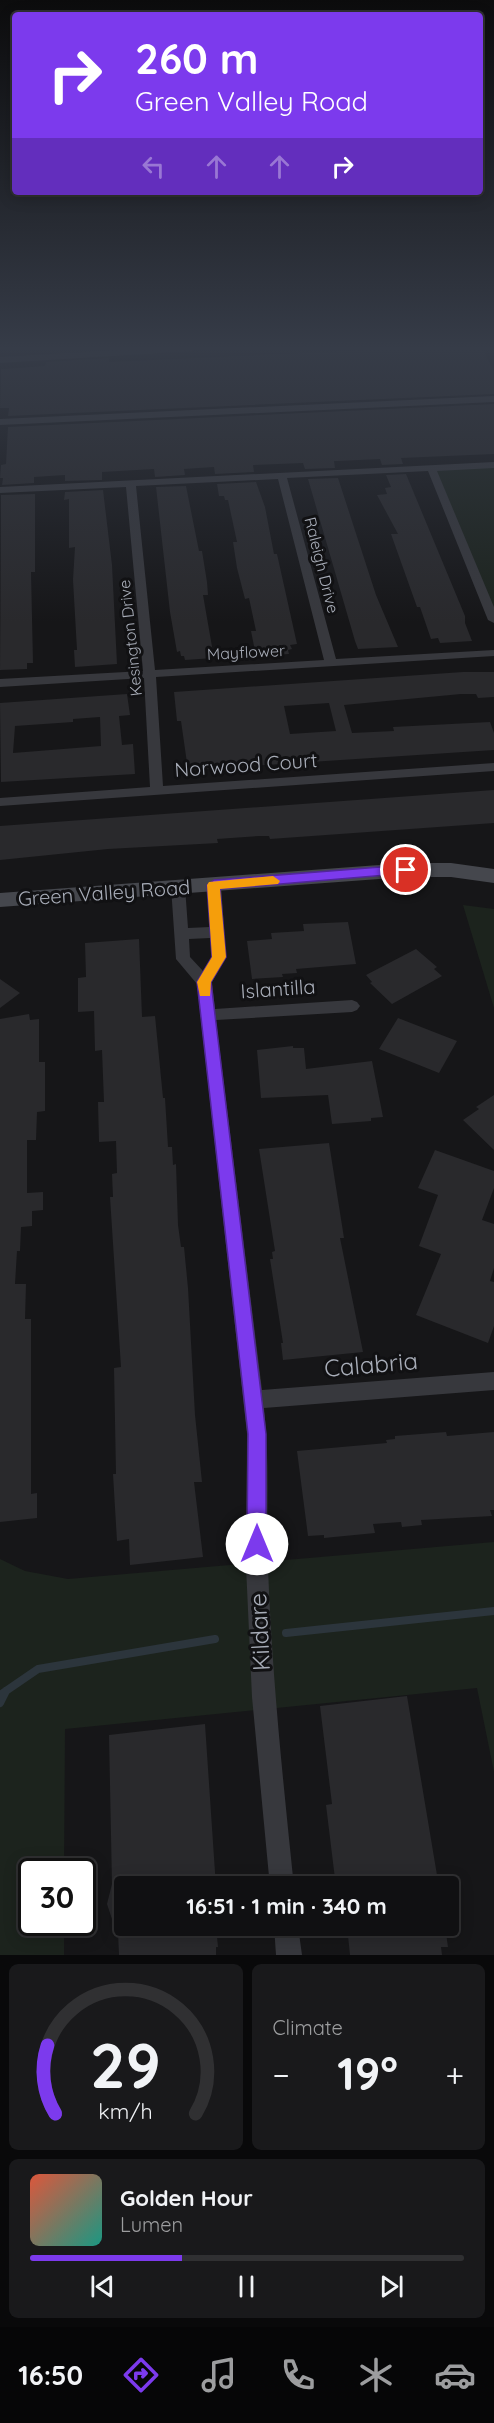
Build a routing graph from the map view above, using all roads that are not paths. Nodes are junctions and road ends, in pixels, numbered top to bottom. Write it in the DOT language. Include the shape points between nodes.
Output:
graph roads {
  1 [pos="494,465"];
  2 [pos="431,468"];
  3 [pos="282,476"];
  4 [pos="131,483"];
  5 [pos="0,490"];
  6 [pos="494,620"];
  7 [pos="494,653"];
  8 [pos="330,663"];
  9 [pos="150,674"];
  10 [pos="0,683"];
  11 [pos="494,767"];
  12 [pos="157,791"];
  13 [pos="0,802"];
  14 [pos="494,876"];
  15 [pos="214,885"];
  16 [pos="178,887"];
  17 [pos="0,900"];
  18 [pos="218,932"];
  19 [pos="180,934"];
  20 [pos="204,982"];
  21 [pos="352,1006"];
  22 [pos="207,1015"];
  23 [pos="494,1381"];
  24 [pos="253,1400"];
  25 [pos="281,1876"];
  26 [pos="287,1936"];
  27 [pos="289,1955"];
  1 -- 2 [label="street"];
  2 -- 3 [label="street"];
  2 -- 6 [label="street"];
  3 -- 4 [label="street"];
  3 -- 8 [label="street, Raleigh Drive"];
  4 -- 5 [label="street"];
  4 -- 9 [label="street, Kesington Drive"];
  7 -- 8 [label="street, Mayflower"];
  8 -- 9 [label="street, Mayflower"];
  9 -- 10 [label="street, Mayflower"];
  9 -- 12 [label="street, Kesington Drive"];
  11 -- 12 [label="street, Norwood Court"];
  12 -- 13 [label="street, Norwood Court"];
  14 -- 15 [label="street, Green Valley Road" via="451,870 406,870"];
  15 -- 16 [label="street, Green Valley Road"];
  15 -- 18 [label="street"];
  16 -- 17 [label="street, Green Valley Road"];
  16 -- 19 [label="street"];
  18 -- 19 [label="street"];
  18 -- 20 [label="street" via="219,957"];
  19 -- 20 [label="street" via="183,959"];
  20 -- 22 [label="street, Kildare"];
  21 -- 22 [label="street, Islantilla"];
  22 -- 24 [label="street, Kildare"];
  23 -- 24 [label="street, Calabria"];
  24 -- 25 [label="street, Kildare" via="263,1697"];
  26 -- 27 [label="street"];
}
